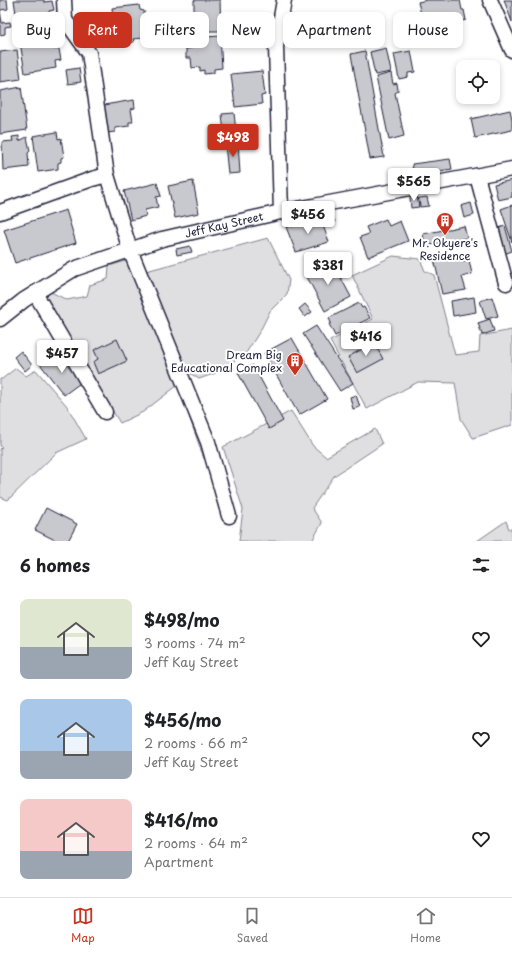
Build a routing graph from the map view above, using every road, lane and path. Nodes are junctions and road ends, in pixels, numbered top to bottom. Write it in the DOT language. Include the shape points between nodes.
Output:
graph roads {
  1 [pos="64,0"];
  2 [pos="284,0"];
  3 [pos="490,0"];
  4 [pos="512,50"];
  5 [pos="512,169"];
  6 [pos="107,175"];
  7 [pos="478,176"];
  8 [pos="0,212"];
  9 [pos="281,212"];
  10 [pos="130,250"];
  11 [pos="506,283"];
  12 [pos="35,293"];
  13 [pos="0,319"];
  14 [pos="105,412"];
  15 [pos="229,516"];
  1 -- 6 [label="street" via="65,20 89,53"];
  2 -- 9 [label="street" via="276,47"];
  3 -- 4 [label="street"];
  5 -- 7 [label="street, Jeff Kay Street"];
  6 -- 8 [label="street"];
  6 -- 10 [label="street"];
  7 -- 9 [label="street, Jeff Kay Street"];
  7 -- 11 [label="street"];
  9 -- 10 [label="street, Jeff Kay Street" via="162,239"];
  10 -- 12 [label="street, Jeff Kay Street" via="74,270"];
  10 -- 15 [label="street" via="208,442"];
  12 -- 13 [label="street, Jeff Kay Street"];
  12 -- 14 [label="street"];
}
